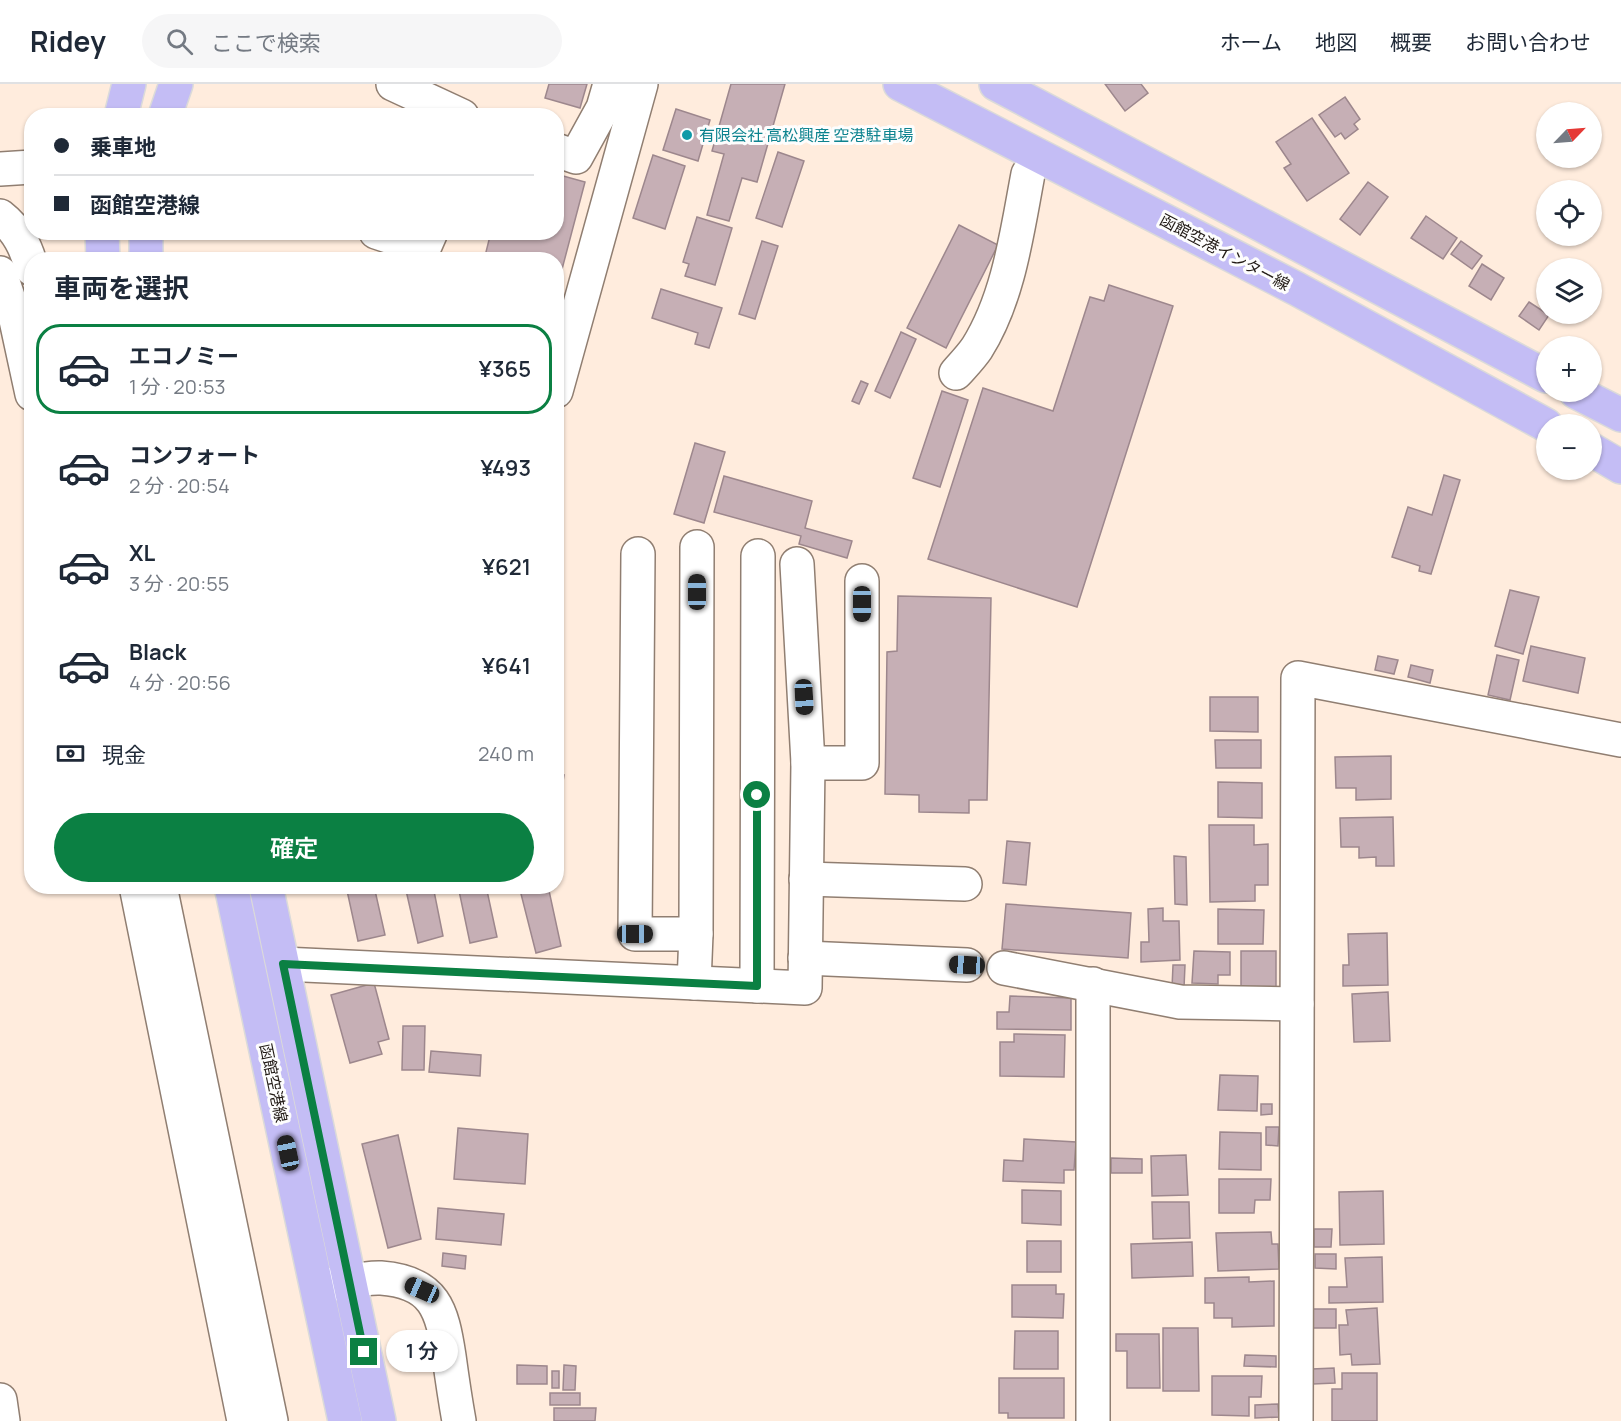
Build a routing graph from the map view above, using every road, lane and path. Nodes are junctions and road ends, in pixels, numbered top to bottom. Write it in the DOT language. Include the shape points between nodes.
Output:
graph roads {
  1 [pos="129,84"];
  2 [pos="176,84"];
  3 [pos="393,84"];
  4 [pos="610,84"];
  5 [pos="641,84"];
  6 [pos="900,84"];
  7 [pos="996,84"];
  8 [pos="123,108"];
  9 [pos="168,108"];
  10 [pos="445,108"];
  11 [pos="564,153"];
  12 [pos="24,167"];
  13 [pos="0,169"];
  14 [pos="1028,174"];
  15 [pos="0,216"];
  16 [pos="400,240"];
  17 [pos="428,240"];
  18 [pos="27,252"];
  19 [pos="0,273"];
  20 [pos="24,357"];
  21 [pos="564,362"];
  22 [pos="1536,371"];
  23 [pos="956,373"];
  24 [pos="1596,402"];
  25 [pos="1621,415"];
  26 [pos="1536,420"];
  27 [pos="1602,456"];
  28 [pos="1621,467"];
  29 [pos="697,547"];
  30 [pos="638,554"];
  31 [pos="758,556"];
  32 [pos="797,564"];
  33 [pos="862,582"];
  34 [pos="1621,740"];
  35 [pos="808,763"];
  36 [pos="806,879"];
  37 [pos="965,884"];
  38 [pos="138,894"];
  39 [pos="162,894"];
  40 [pos="233,894"];
  41 [pos="268,894"];
  42 [pos="696,934"];
  43 [pos="806,958"];
  44 [pos="283,964"];
  45 [pos="967,965"];
  46 [pos="1004,968"];
  47 [pos="694,983"];
  48 [pos="1093,984"];
  49 [pos="757,986"];
  50 [pos="1297,1004"];
  51 [pos="350,1282"];
  52 [pos="316,1286"];
  53 [pos="0,1400"];
  54 [pos="3,1421"];
  55 [pos="244,1421"];
  56 [pos="271,1421"];
  57 [pos="345,1421"];
  58 [pos="379,1421"];
  59 [pos="459,1421"];
  60 [pos="1093,1421"];
  61 [pos="1296,1421"];
  1 -- 8 [label="main road"];
  2 -- 9 [label="main road"];
  3 -- 10 [label="street"];
  4 -- 11 [label="street" via="603,108 576,157"];
  5 -- 21 [label="street"];
  6 -- 26 [label="main road, 函館空港インター線" via="1287,284"];
  7 -- 22 [label="main road"];
  12 -- 13 [label="street"];
  14 -- 23 [label="street" via="1004,285 977,348"];
  15 -- 18 [label="street" via="16,231"];
  16 -- 17 [label="street" via="424,248"];
  19 -- 20 [label="street"];
  24 -- 25 [label="main road"];
  27 -- 28 [label="main road"];
  29 -- 42 [label="street"];
  30 -- 42 [label="street" via="635,934"];
  31 -- 49 [label="street"];
  32 -- 35 [label="street"];
  33 -- 35 [label="street" via="862,763"];
  34 -- 50 [label="street" via="1298,678"];
  35 -- 36 [label="street"];
  36 -- 37 [label="street"];
  36 -- 43 [label="street"];
  38 -- 55 [label="street"];
  39 -- 56 [label="street"];
  40 -- 52 [label="main road, 函館空港線"];
  41 -- 44 [label="main road, 函館空港線"];
  42 -- 47 [label="street"];
  43 -- 45 [label="street"];
  43 -- 49 [label="street" via="805,988"];
  44 -- 47 [label="street"];
  44 -- 51 [label="main road, 函館空港線"];
  46 -- 48 [label="street"];
  47 -- 49 [label="street"];
  48 -- 50 [label="street" via="1180,1002"];
  48 -- 60 [label="street"];
  50 -- 61 [label="street"];
  51 -- 52 [label="street"];
  51 -- 58 [label="main road, 函館空港線"];
  51 -- 59 [label="street" via="379,1278 402,1281 422,1290 435,1303 444,1322"];
  52 -- 57 [label="main road, 函館空港線"];
  53 -- 54 [label="street"];
}
